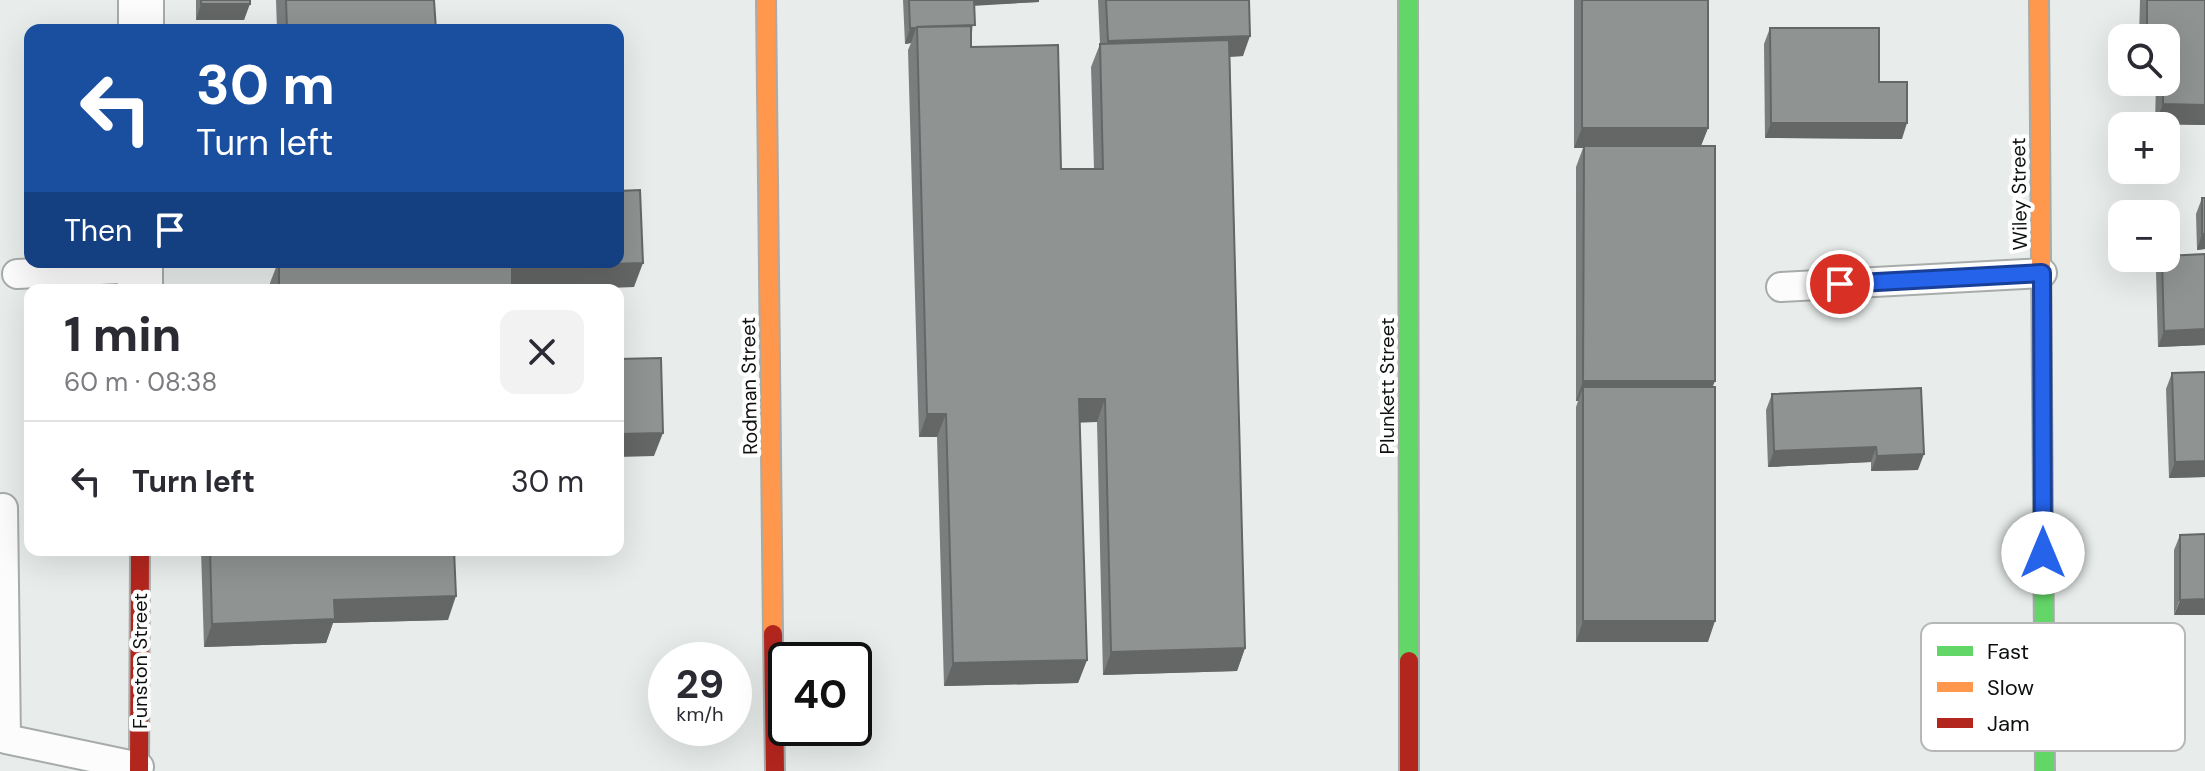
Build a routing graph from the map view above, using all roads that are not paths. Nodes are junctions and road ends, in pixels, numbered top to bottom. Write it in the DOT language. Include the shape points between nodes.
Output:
graph roads {
  1 [pos="141,0"];
  2 [pos="766,0"];
  3 [pos="1408,0"];
  4 [pos="2039,0"];
  5 [pos="141,24"];
  6 [pos="140,273"];
  7 [pos="2042,273"];
  8 [pos="17,274"];
  9 [pos="1781,287"];
  10 [pos="3,508"];
  11 [pos="140,556"];
  12 [pos="2044,623"];
  13 [pos="2045,751"];
  14 [pos="139,769"];
  15 [pos="775,771"];
  16 [pos="1409,771"];
  17 [pos="2045,771"];
  1 -- 5 [label="street"];
  2 -- 15 [label="street, Rodman Street"];
  3 -- 16 [label="street, Plunkett Street"];
  4 -- 7 [label="street, Wiley Street"];
  6 -- 8 [label="lane"];
  7 -- 9 [label="lane"];
  7 -- 12 [label="street, Wiley Street"];
  10 -- 14 [label="lane" via="6,739"];
  11 -- 14 [label="street, Funston Street"];
  13 -- 17 [label="street, Wiley Street"];
}
